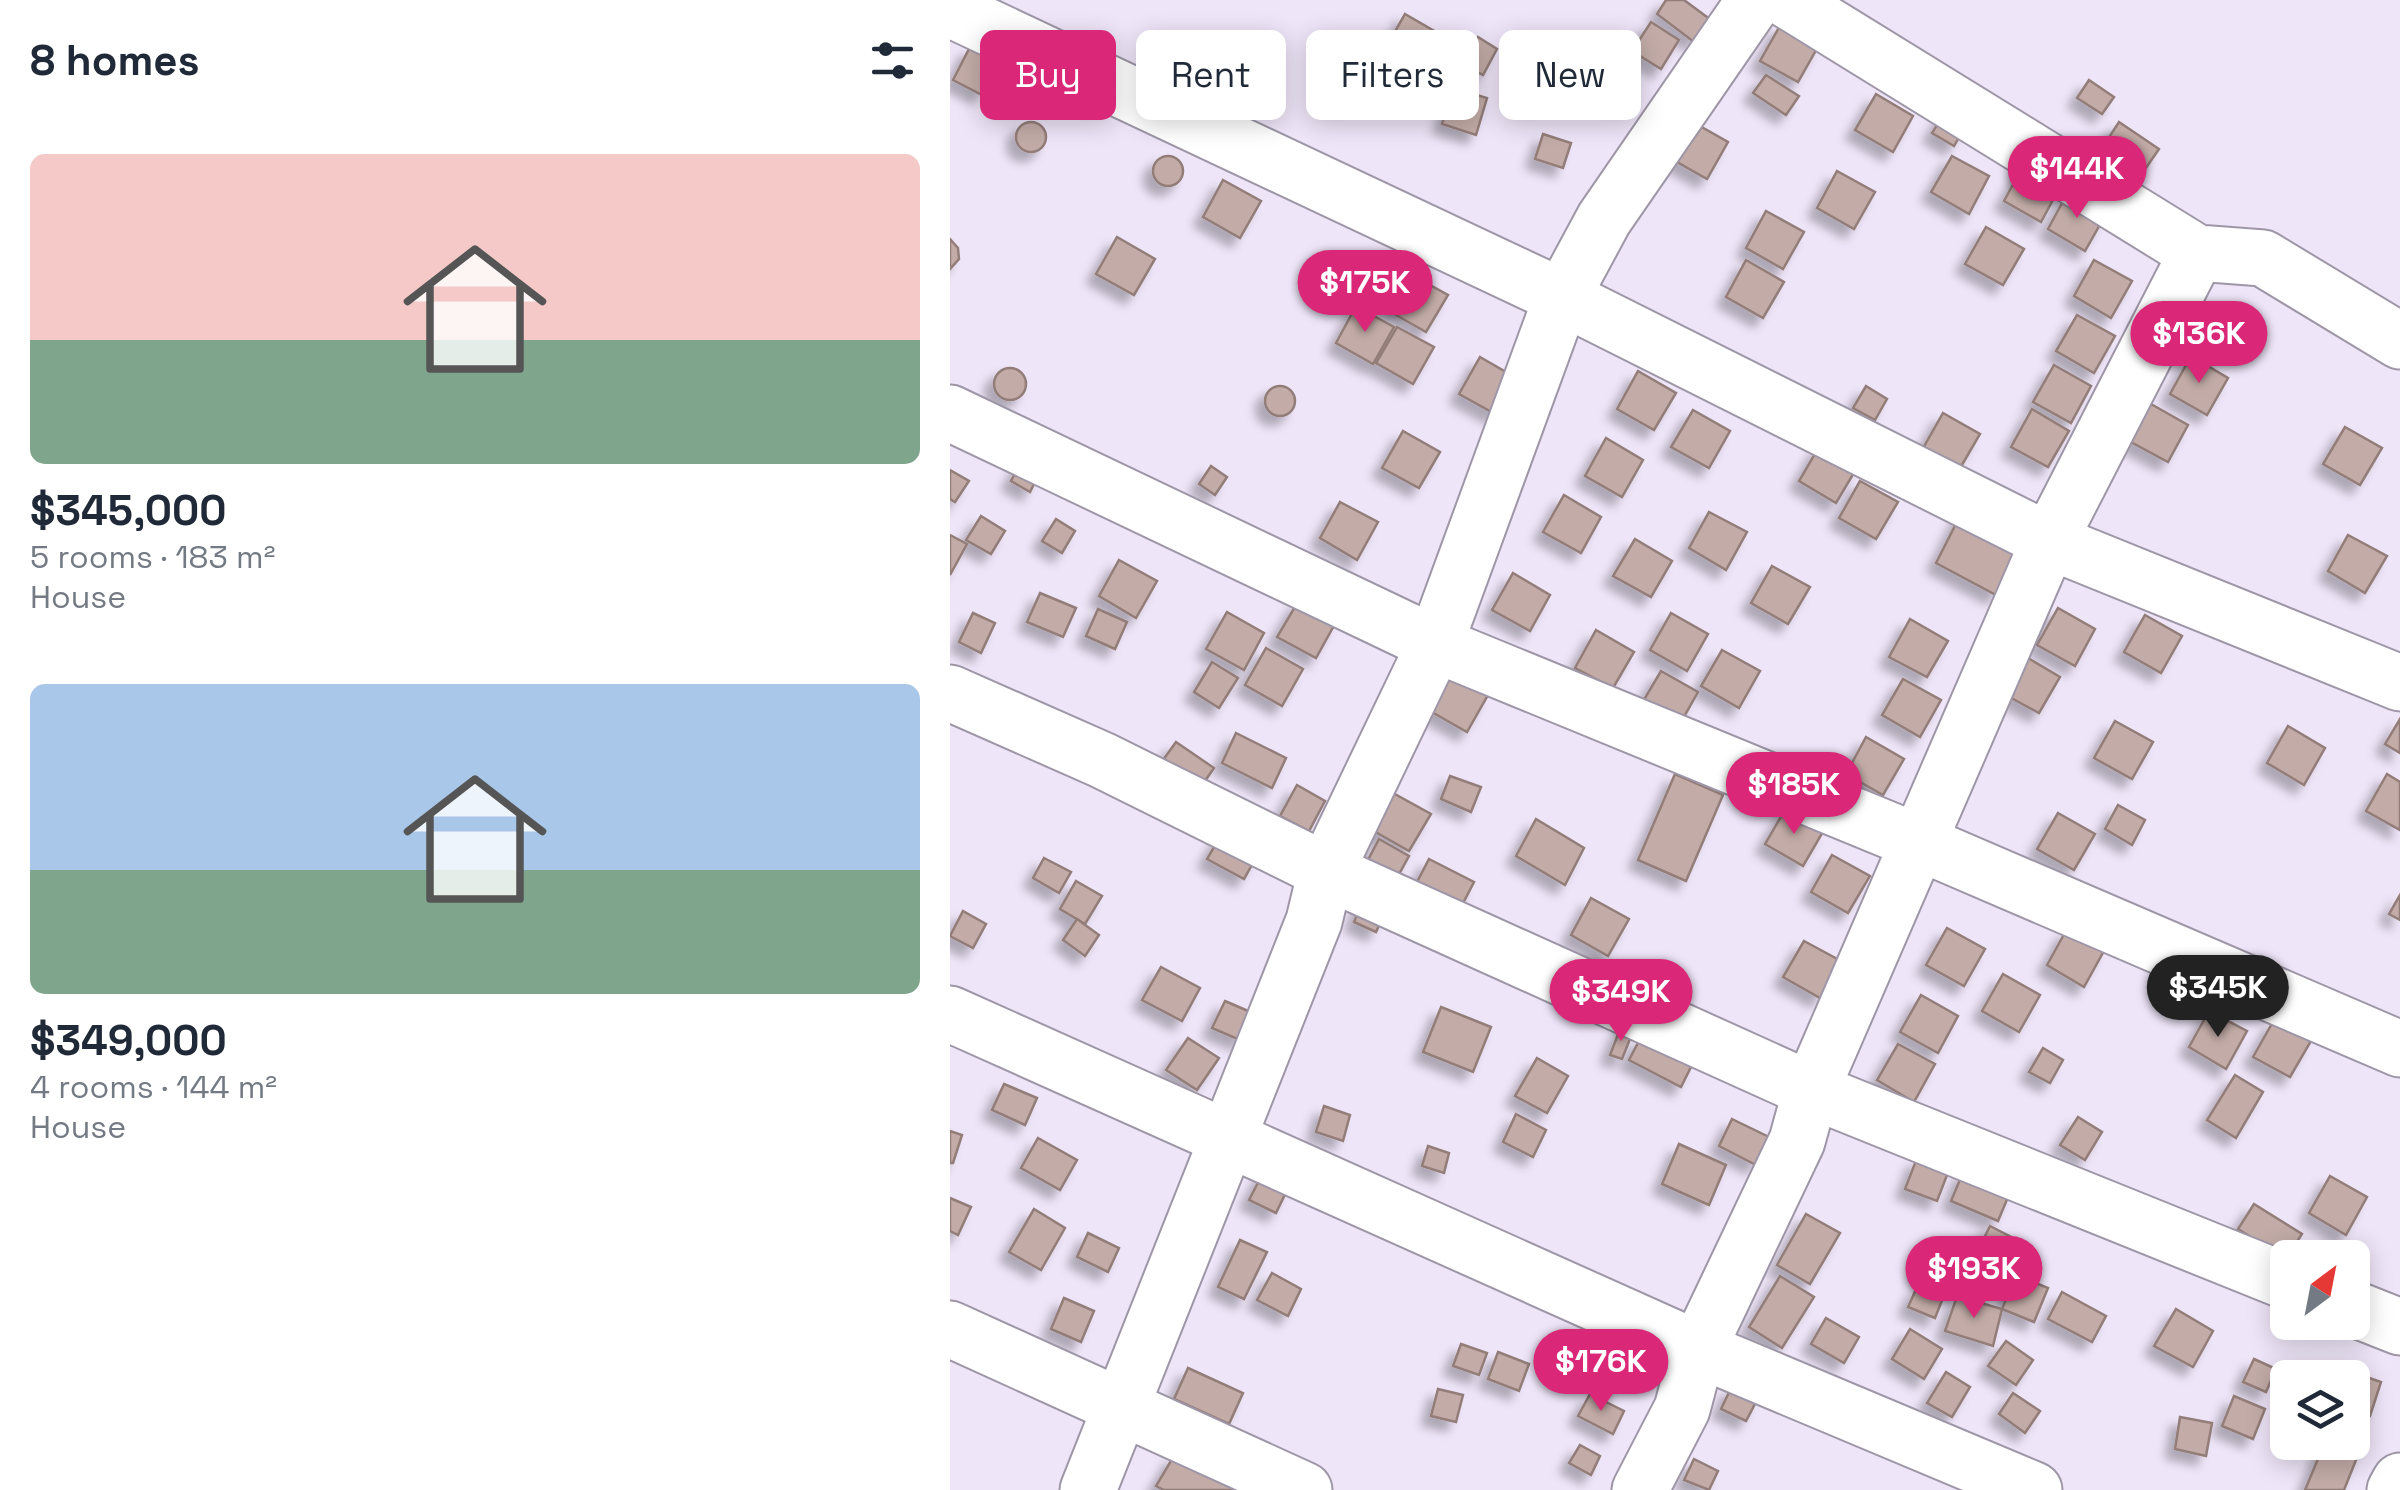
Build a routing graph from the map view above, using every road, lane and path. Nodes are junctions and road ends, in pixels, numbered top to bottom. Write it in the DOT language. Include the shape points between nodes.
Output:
graph roads {
  1 [pos="1756,0"];
  2 [pos="1786,0"];
  3 [pos="950,9"];
  4 [pos="2197,253"];
  5 [pos="1562,296"];
  6 [pos="2400,341"];
  7 [pos="950,414"];
  8 [pos="2049,541"];
  9 [pos="1436,644"];
  10 [pos="2400,683"];
  11 [pos="950,693"];
  12 [pos="1918,842"];
  13 [pos="1326,871"];
  14 [pos="950,1014"];
  15 [pos="2400,1049"];
  16 [pos="1811,1090"];
  17 [pos="1229,1137"];
  18 [pos="2270,1275"];
  19 [pos="2370,1315"];
  20 [pos="2400,1327"];
  21 [pos="950,1330"];
  22 [pos="1698,1349"];
  23 [pos="1125,1406"];
  24 [pos="2400,1482"];
  25 [pos="1088,1490"];
  26 [pos="1304,1490"];
  27 [pos="1640,1490"];
  28 [pos="2034,1490"];
  29 [pos="2395,1490"];
  1 -- 5 [label="street" via="1604,219"];
  2 -- 4 [label="street"];
  3 -- 5 [label="street"];
  4 -- 6 [label="street" via="2264,258"];
  4 -- 8 [label="street"];
  5 -- 8 [label="street"];
  5 -- 9 [label="street"];
  7 -- 9 [label="street"];
  8 -- 10 [label="street"];
  8 -- 12 [label="street"];
  9 -- 12 [label="street"];
  9 -- 13 [label="street"];
  11 -- 13 [label="street"];
  12 -- 15 [label="street"];
  12 -- 16 [label="street"];
  13 -- 16 [label="street"];
  13 -- 17 [label="street" via="1314,920"];
  14 -- 17 [label="street"];
  16 -- 18 [label="street"];
  16 -- 22 [label="street" via="1797,1141"];
  17 -- 22 [label="street"];
  17 -- 23 [label="street"];
  19 -- 20 [label="street"];
  21 -- 23 [label="street"];
  22 -- 27 [label="street" via="1682,1409"];
  22 -- 28 [label="street"];
  23 -- 25 [label="street"];
  23 -- 26 [label="street"];
  24 -- 29 [label="street"];
}
